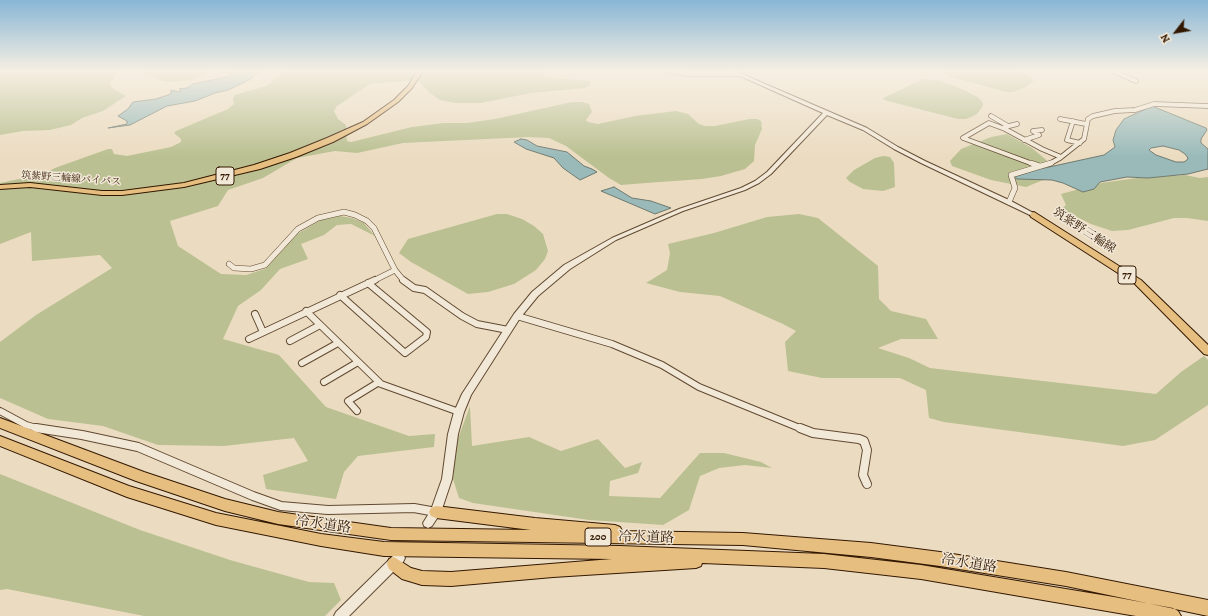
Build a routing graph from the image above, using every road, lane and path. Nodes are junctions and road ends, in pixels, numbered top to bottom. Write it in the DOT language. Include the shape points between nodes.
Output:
graph roads {
  1 [pos="397,100"];
  2 [pos="798,100"];
  3 [pos="1208,106"];
  4 [pos="827,112"];
  5 [pos="991,116"];
  6 [pos="1060,118"];
  7 [pos="1073,121"];
  8 [pos="1017,124"];
  9 [pos="1086,124"];
  10 [pos="1007,128"];
  11 [pos="1042,130"];
  12 [pos="1024,140"];
  13 [pos="1080,143"];
  14 [pos="1061,157"];
  15 [pos="1040,166"];
  16 [pos="0,187"];
  17 [pos="1009,202"];
  18 [pos="1034,215"];
  19 [pos="229,264"];
  20 [pos="395,270"];
  21 [pos="368,283"];
  22 [pos="340,296"];
  23 [pos="306,311"];
  24 [pos="255,314"];
  25 [pos="517,316"];
  26 [pos="320,325"];
  27 [pos="508,330"];
  28 [pos="263,332"];
  29 [pos="249,339"];
  30 [pos="290,341"];
  31 [pos="338,343"];
  32 [pos="1208,351"];
  33 [pos="358,362"];
  34 [pos="302,363"];
  35 [pos="324,382"];
  36 [pos="379,382"];
  37 [pos="0,411"];
  38 [pos="357,411"];
  39 [pos="459,412"];
  40 [pos="0,423"];
  41 [pos="0,441"];
  42 [pos="866,484"];
  43 [pos="432,517"];
  44 [pos="692,538"];
  45 [pos="742,558"];
  46 [pos="396,561"];
  47 [pos="1208,608"];
  48 [pos="340,616"];
  49 [pos="1173,616"];
  1 -- 16 [label="main road, 筑紫野三輪線バイパス / 77" via="365,123 293,155 177,186 122,193 30,185"];
  2 -- 4 [label="street"];
  3 -- 9 [label="street" via="1154,104 1136,110 1093,116"];
  4 -- 17 [label="street" via="923,162"];
  4 -- 25 [label="street" via="769,173 757,182 652,222 581,255 535,294"];
  5 -- 10 [label="street"];
  6 -- 7 [label="street"];
  7 -- 9 [label="street"];
  7 -- 13 [label="street" via="1067,140"];
  8 -- 10 [label="street"];
  9 -- 13 [label="street" via="1084,139"];
  10 -- 12 [label="street"];
  10 -- 15 [label="street" via="986,123 963,138"];
  11 -- 12 [label="street" via="1033,132 1039,135"];
  12 -- 14 [label="street"];
  13 -- 14 [label="street"];
  14 -- 15 [label="street"];
  15 -- 17 [label="street" via="1011,175 1015,188"];
  17 -- 18 [label="street"];
  18 -- 32 [label="main road, 筑紫野三輪線 / 77" via="1138,282"];
  19 -- 20 [label="street" via="234,268 251,269 265,265 298,229 324,216 344,212 367,221 374,228"];
  20 -- 21 [label="street"];
  20 -- 27 [label="street" via="414,288 425,290 467,319"];
  21 -- 22 [label="street"];
  21 -- 22 [label="street" via="426,332 426,337 405,353"];
  22 -- 23 [label="street"];
  23 -- 26 [label="street"];
  23 -- 28 [label="street"];
  24 -- 28 [label="street"];
  25 -- 27 [label="street"];
  25 -- 42 [label="street" via="612,344 662,365 699,387 813,433 864,441 867,450 863,475"];
  26 -- 30 [label="street"];
  26 -- 31 [label="street"];
  27 -- 39 [label="street" via="467,394"];
  28 -- 29 [label="street"];
  31 -- 33 [label="street"];
  31 -- 34 [label="street"];
  33 -- 35 [label="street"];
  33 -- 36 [label="street"];
  36 -- 38 [label="street" via="348,401"];
  36 -- 39 [label="street"];
  37 -- 43 [label="street" via="26,425 41,429 138,447 281,506 328,510 414,508"];
  39 -- 43 [label="street" via="453,434 448,479"];
  40 -- 44 [label="main road, 冷水道路 / 200" via="224,505 278,518 391,534"];
  41 -- 45 [label="main road, 冷水道路 / 200" via="127,491 216,519 321,540 384,549"];
  43 -- 44 [label="main road"];
  44 -- 47 [label="main road, 冷水道路 / 200" via="743,539 940,559 1066,579"];
  45 -- 46 [label="main road" via="451,579 422,578 406,574"];
  45 -- 49 [label="main road, 冷水道路 / 200" via="824,561 921,572"];
  46 -- 48 [label="street"];
}
